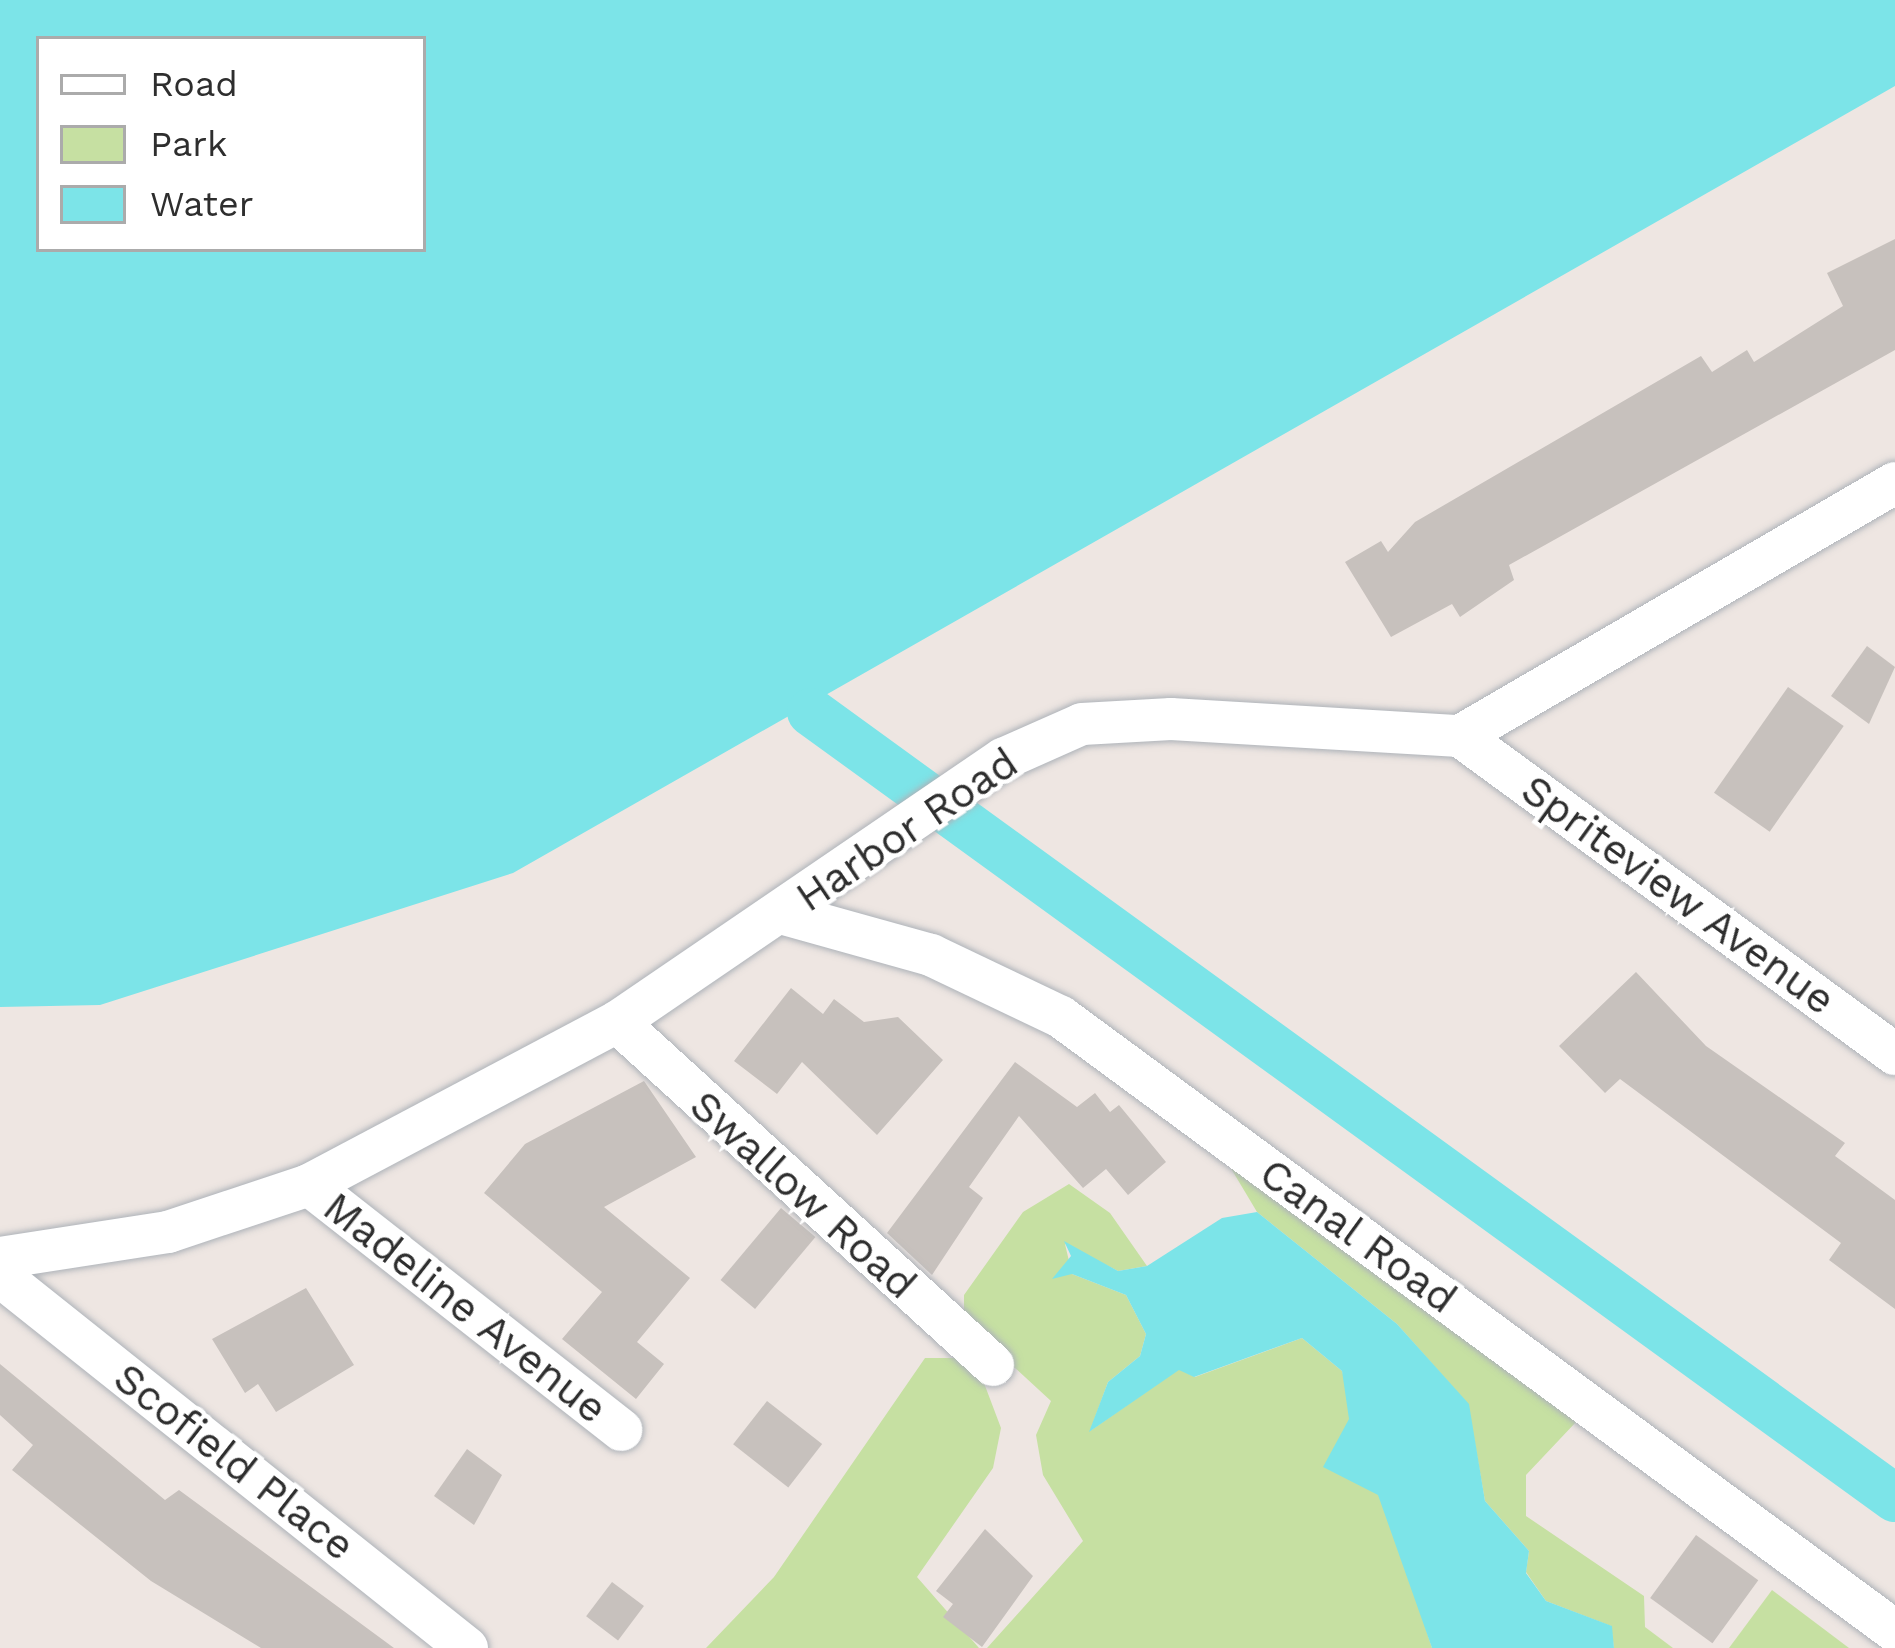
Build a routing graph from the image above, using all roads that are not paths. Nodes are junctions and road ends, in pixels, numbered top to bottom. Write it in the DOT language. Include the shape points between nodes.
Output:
graph roads {
  1 [pos="1895,483"];
  2 [pos="1460,736"];
  3 [pos="784,914"];
  4 [pos="617,1022"];
  5 [pos="1895,1054"];
  6 [pos="309,1185"];
  7 [pos="0,1258"];
  8 [pos="0,1276"];
  9 [pos="993,1365"];
  10 [pos="621,1430"];
  11 [pos="1895,1631"];
  12 [pos="467,1648"];
  1 -- 2 [label="street"];
  2 -- 3 [label="street, Harbor Road" via="1172,718 1082,724 1003,759"];
  2 -- 5 [label="street, Spriteview Avenue"];
  3 -- 4 [label="street, Harbor Road"];
  3 -- 11 [label="street, Canal Road" via="931,956 1061,1017"];
  4 -- 6 [label="street, Harbor Road"];
  4 -- 9 [label="street, Swallow Road"];
  6 -- 7 [label="street, Harbor Road" via="168,1232"];
  6 -- 10 [label="street, Madeline Avenue"];
  8 -- 12 [label="street, Scofield Place"];
}
